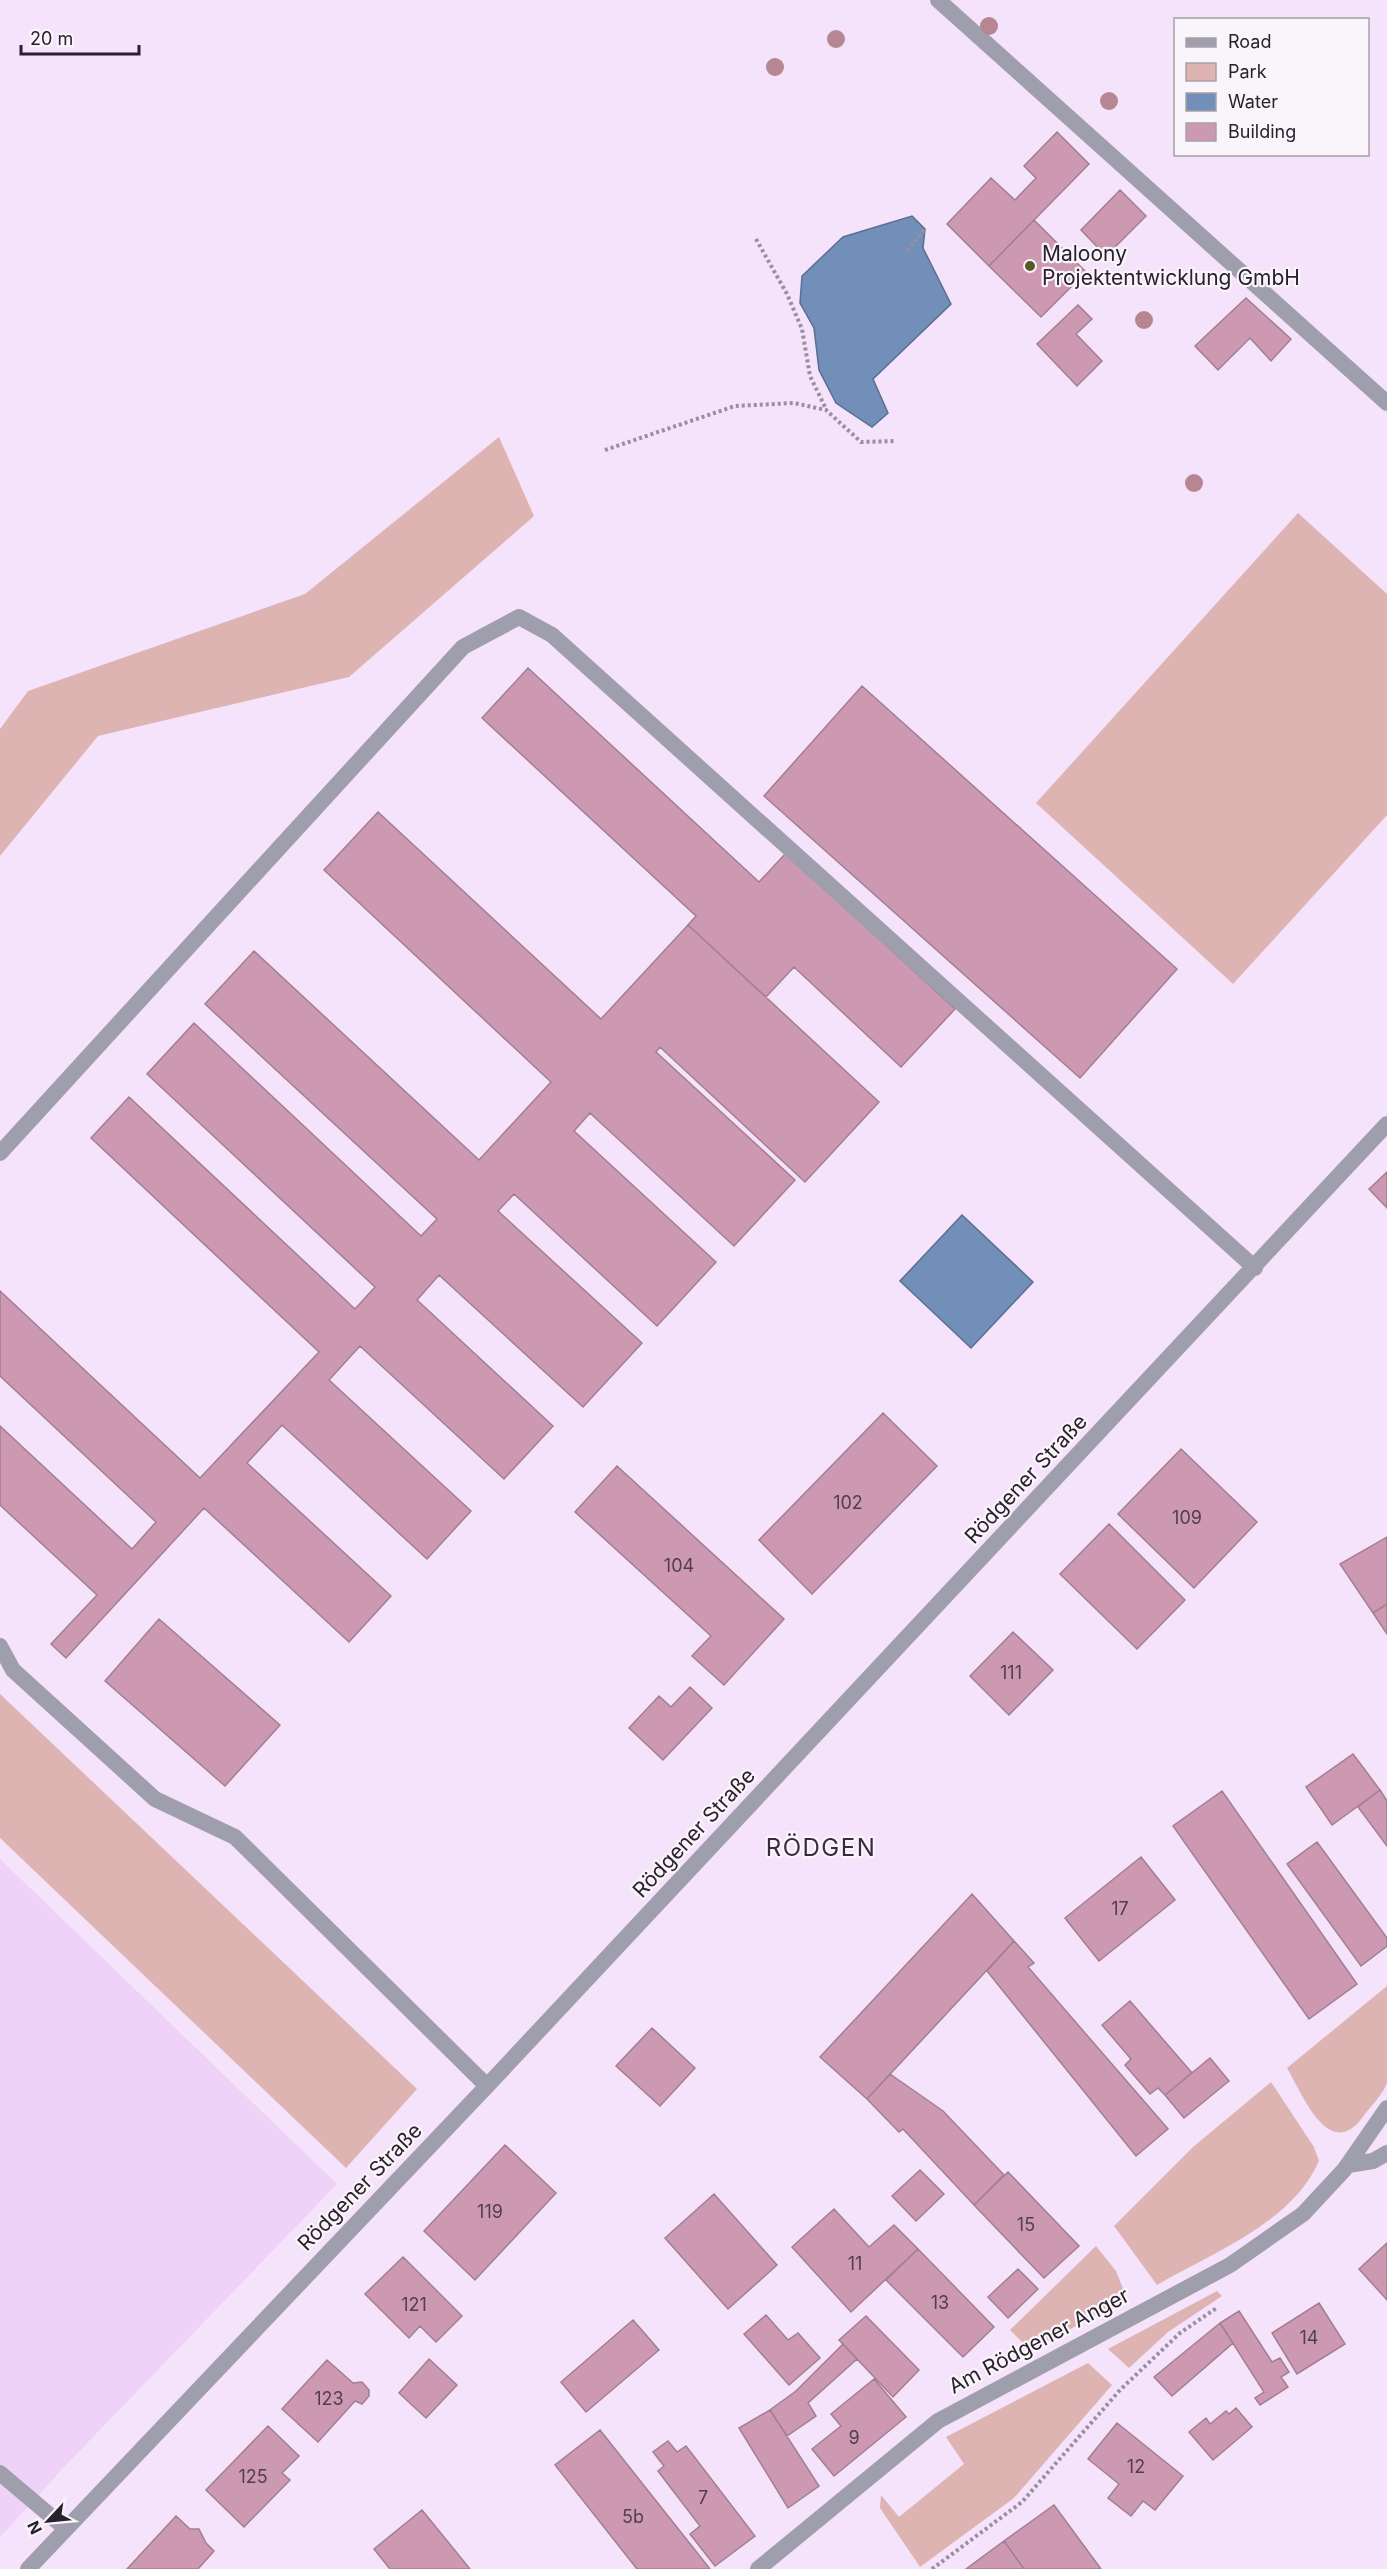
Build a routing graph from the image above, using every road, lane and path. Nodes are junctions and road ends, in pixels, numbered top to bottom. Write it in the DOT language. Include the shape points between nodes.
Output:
graph roads {
  1 [pos="938,0"];
  2 [pos="925,229"];
  3 [pos="756,239"];
  4 [pos="907,250"];
  5 [pos="1387,403"];
  6 [pos="826,410"];
  7 [pos="895,441"];
  8 [pos="605,450"];
  9 [pos="1387,1124"];
  10 [pos="0,1153"];
  11 [pos="1255,1268"];
  12 [pos="0,1646"];
  13 [pos="487,2086"];
  14 [pos="1387,2108"];
  15 [pos="1387,2153"];
  16 [pos="1348,2165"];
  17 [pos="1219,2307"];
  18 [pos="0,2473"];
  19 [pos="65,2529"];
  20 [pos="28,2569"];
  21 [pos="758,2569"];
  22 [pos="932,2569"];
  1 -- 5 [label="street"];
  2 -- 4 [label="path"];
  3 -- 6 [label="path" via="802,329 810,376"];
  6 -- 7 [label="path" via="861,442"];
  6 -- 8 [label="path" via="794,403 735,406"];
  9 -- 11 [label="street, Rödgener Straße"];
  10 -- 11 [label="street" via="463,647 519,617 552,635"];
  11 -- 13 [label="street, Rödgener Straße"];
  12 -- 13 [label="street" via="13,1670 155,1799 235,1837"];
  13 -- 19 [label="street, Rödgener Straße"];
  14 -- 16 [label="street, Am Rödgener Anger"];
  15 -- 16 [label="street" via="1373,2161"];
  16 -- 21 [label="street, Am Rödgener Anger" via="1304,2214 1230,2265 938,2421"];
  17 -- 22 [label="path" via="1180,2333 1120,2390 1022,2502"];
  18 -- 19 [label="street"];
  19 -- 20 [label="street, Rödgener Straße"];
}
